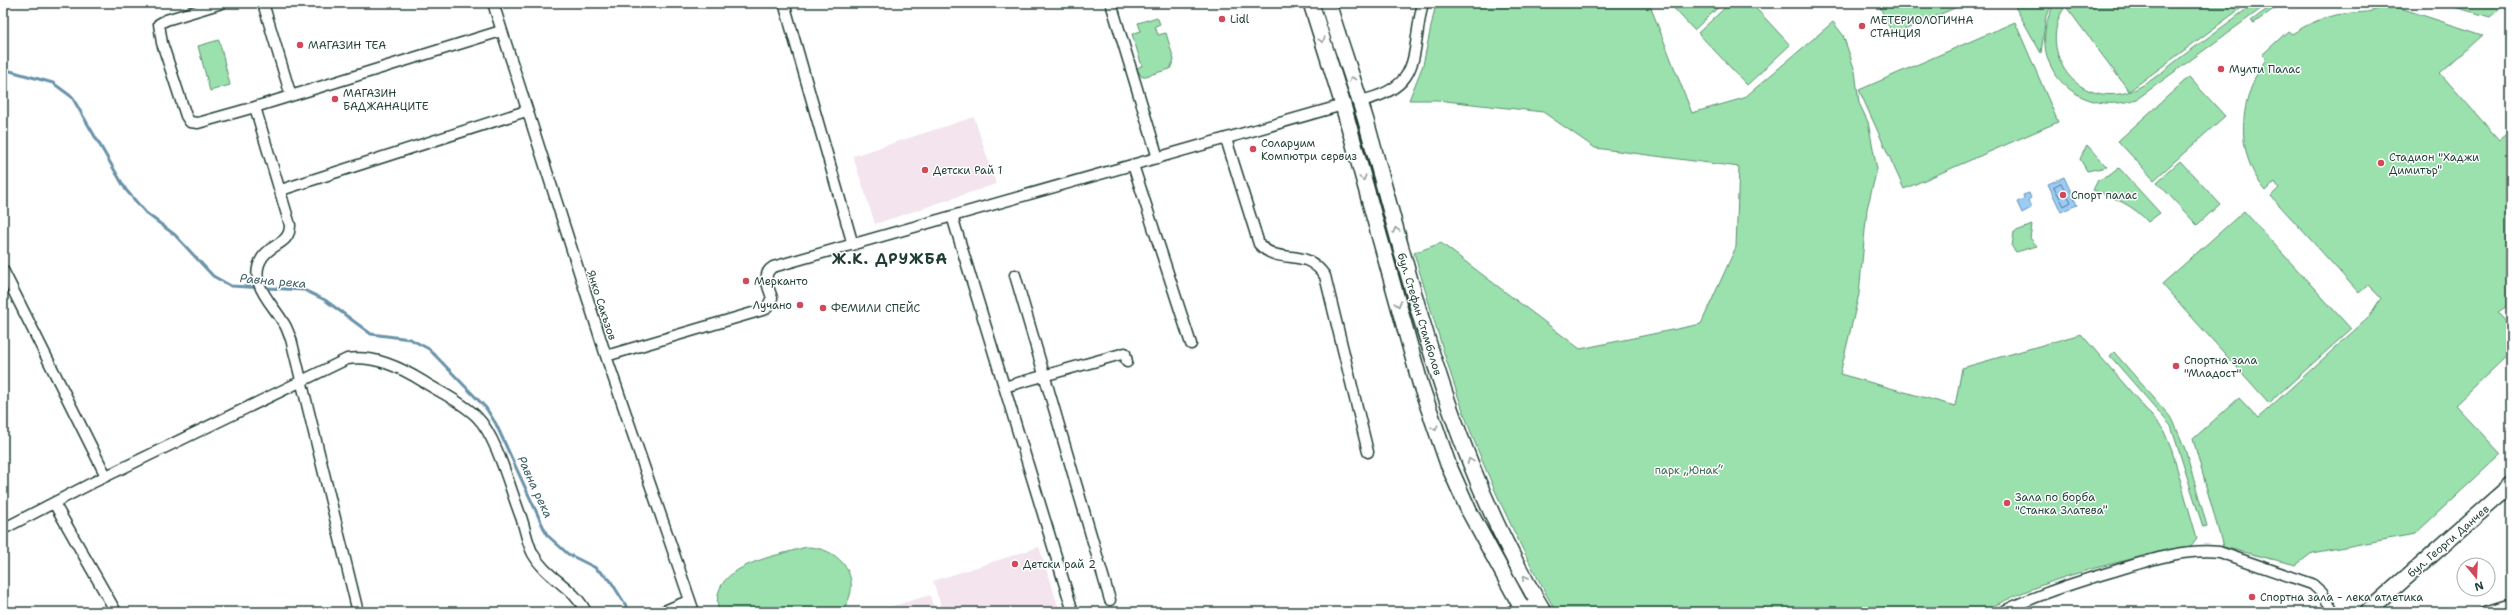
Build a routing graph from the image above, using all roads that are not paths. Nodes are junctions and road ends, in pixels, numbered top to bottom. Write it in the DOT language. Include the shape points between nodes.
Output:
graph roads {
  1 [pos="222,3"];
  2 [pos="262,3"];
  3 [pos="493,3"];
  4 [pos="784,3"];
  5 [pos="1111,3"];
  6 [pos="1310,3"];
  7 [pos="1328,3"];
  8 [pos="1423,3"];
  9 [pos="501,31"];
  10 [pos="290,96"];
  11 [pos="1360,101"];
  12 [pos="1343,105"];
  13 [pos="255,107"];
  14 [pos="526,111"];
  15 [pos="1226,138"];
  16 [pos="1158,158"];
  17 [pos="1133,165"];
  18 [pos="281,190"];
  19 [pos="952,216"];
  20 [pos="853,244"];
  21 [pos="3,270"];
  22 [pos="1015,275"];
  23 [pos="1191,344"];
  24 [pos="606,356"];
  25 [pos="1127,362"];
  26 [pos="1045,375"];
  27 [pos="302,383"];
  28 [pos="1004,387"];
  29 [pos="1368,452"];
  30 [pos="106,476"];
  31 [pos="2511,485"];
  32 [pos="54,503"];
  33 [pos="3,529"];
  34 [pos="690,600"];
  35 [pos="1110,600"];
  36 [pos="2511,604"];
  37 [pos="1542,607"];
  38 [pos="1519,611"];
  39 [pos="116,612"];
  40 [pos="358,612"];
  41 [pos="586,612"];
  42 [pos="662,612"];
  43 [pos="694,612"];
  44 [pos="1073,612"];
  45 [pos="2002,612"];
  46 [pos="2334,612"];
  47 [pos="2368,612"];
  48 [pos="2485,612"];
  1 -- 13 [label="street" via="159,24 162,43 190,122 198,123"];
  2 -- 10 [label="street"];
  3 -- 9 [label="street, Янко Сакъзов"];
  4 -- 20 [label="street"];
  5 -- 16 [label="street"];
  6 -- 12 [label="main road, бул. Стефан Стамболов, one-way"];
  11 -- 7 [label="main road, бул. Стефан Стамболов, one-way"];
  8 -- 11 [label="street" via="1414,62 1405,79 1391,91"];
  9 -- 10 [label="street"];
  9 -- 14 [label="street, Янко Сакъзов"];
  10 -- 13 [label="street"];
  11 -- 12 [label="main road"];
  37 -- 11 [label="main road, бул. Стефан Стамболов, one-way" via="1486,501 1440,377"];
  12 -- 15 [label="street"];
  12 -- 38 [label="main road, бул. Стефан Стамболов, one-way" via="1421,386 1448,464 1468,511"];
  13 -- 18 [label="street"];
  14 -- 18 [label="street"];
  14 -- 24 [label="street, Янко Сакъзов"];
  15 -- 16 [label="street"];
  15 -- 29 [label="street" via="1259,244 1267,253 1317,264 1325,276"];
  16 -- 17 [label="street"];
  17 -- 19 [label="street"];
  17 -- 23 [label="street"];
  18 -- 27 [label="street" via="290,233 285,241 266,252 258,264 259,280 263,294 284,322"];
  19 -- 20 [label="street"];
  19 -- 28 [label="street"];
  20 -- 24 [label="street" via="770,268 766,277 772,302 766,309"];
  21 -- 30 [label="street"];
  22 -- 26 [label="street"];
  24 -- 34 [label="street, Янко Сакъзов"];
  25 -- 26 [label="street" via="1125,353"];
  26 -- 28 [label="street"];
  26 -- 35 [label="street"];
  27 -- 30 [label="street"];
  27 -- 40 [label="street"];
  27 -- 41 [label="street" via="347,359 362,357 412,374 467,408 486,428 493,441 533,554 546,571 566,585"];
  28 -- 44 [label="street"];
  30 -- 32 [label="street"];
  31 -- 47 [label="main road, бул. Георги Данчев"];
  32 -- 33 [label="street"];
  32 -- 39 [label="street"];
  34 -- 42 [label="street"];
  34 -- 43 [label="street, Янко Сакъзов"];
  36 -- 48 [label="street"];
  37 -- 38 [label="street"];
  45 -- 46 [label="street" via="2066,585 2154,560 2205,551 2219,552 2312,584 2322,593"];
}
